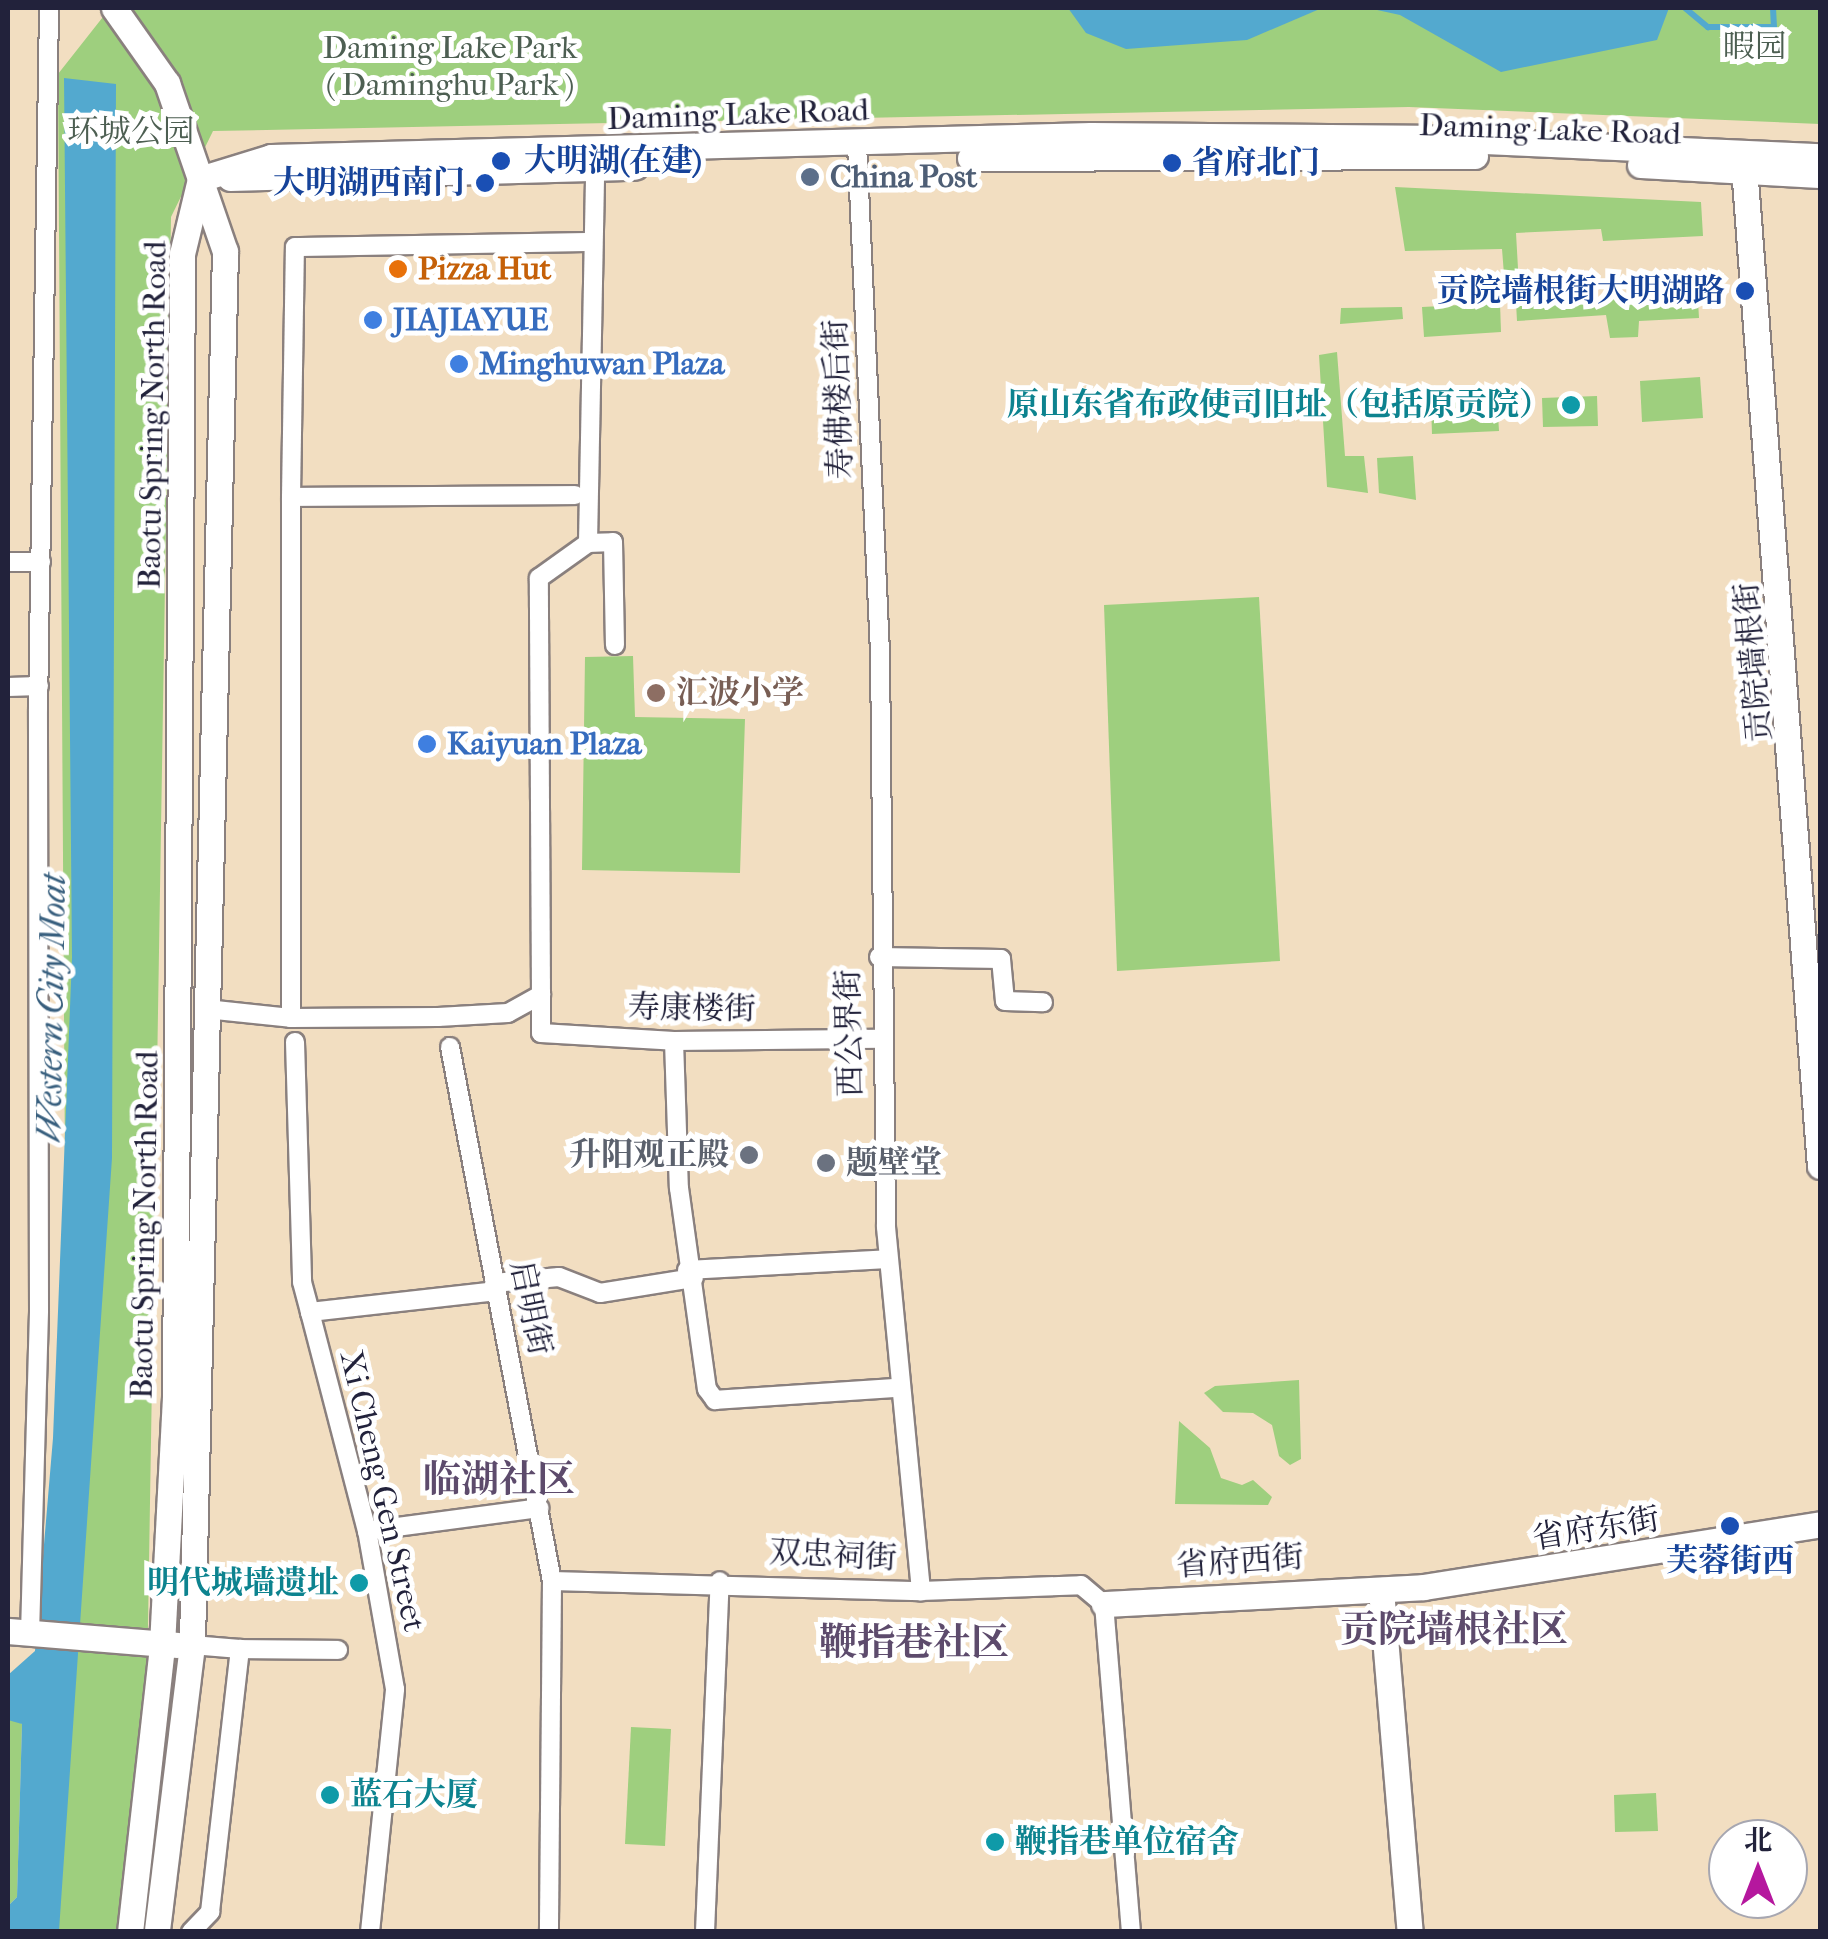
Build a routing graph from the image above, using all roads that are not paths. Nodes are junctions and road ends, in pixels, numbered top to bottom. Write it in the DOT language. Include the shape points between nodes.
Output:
graph roads {
  1 [pos="49,8"];
  2 [pos="114,8"];
  3 [pos="858,152"];
  4 [pos="1820,156"];
  5 [pos="1743,162"];
  6 [pos="596,168"];
  7 [pos="1820,174"];
  8 [pos="200,179"];
  9 [pos="592,242"];
  10 [pos="575,495"];
  11 [pos="292,497"];
  12 [pos="588,543"];
  13 [pos="8,562"];
  14 [pos="41,562"];
  15 [pos="615,645"];
  16 [pos="880,652"];
  17 [pos="39,686"];
  18 [pos="8,687"];
  19 [pos="879,957"];
  20 [pos="541,995"];
  21 [pos="1043,1002"];
  22 [pos="206,1009"];
  23 [pos="291,1018"];
  24 [pos="880,1038"];
  25 [pos="674,1041"];
  26 [pos="295,1042"];
  27 [pos="450,1047"];
  28 [pos="1820,1166"];
  29 [pos="888,1259"];
  30 [pos="691,1274"];
  31 [pos="495,1287"];
  32 [pos="311,1315"];
  33 [pos="898,1388"];
  34 [pos="540,1508"];
  35 [pos="1820,1524"];
  36 [pos="367,1531"];
  37 [pos="552,1581"];
  38 [pos="720,1581"];
  39 [pos="1381,1590"];
  40 [pos="921,1591"];
  41 [pos="1104,1604"];
  42 [pos="19,1632"];
  43 [pos="152,1644"];
  44 [pos="192,1645"];
  45 [pos="240,1650"];
  46 [pos="338,1650"];
  47 [pos="130,1932"];
  48 [pos="157,1932"];
  49 [pos="191,1932"];
  50 [pos="370,1932"];
  51 [pos="549,1932"];
  52 [pos="705,1932"];
  53 [pos="1131,1932"];
  54 [pos="1410,1932"];
  1 -- 14 [label="street"];
  2 -- 8 [label="main road" via="167,82"];
  3 -- 5 [label="main road, Daming Lake Road"];
  3 -- 6 [label="main road, Daming Lake Road"];
  3 -- 8 [label="main road, Daming Lake Road" via="270,156"];
  3 -- 16 [label="street, 寿佛楼后街"];
  4 -- 5 [label="main road, Daming Lake Road"];
  5 -- 7 [label="main road, Daming Lake Road"];
  5 -- 28 [label="main road, 贡院墙根街" via="1792,734"];
  6 -- 8 [label="main road, Daming Lake Road"];
  6 -- 9 [label="street"];
  8 -- 22 [label="main road, Baotu Spring North Road" via="226,251"];
  8 -- 43 [label="main road, Baotu Spring North Road" via="182,254 175,1400"];
  9 -- 11 [label="street" via="295,247"];
  9 -- 12 [label="street"];
  10 -- 11 [label="street"];
  11 -- 23 [label="street"];
  12 -- 15 [label="street" via="613,542"];
  12 -- 20 [label="street" via="539,578"];
  13 -- 14 [label="street"];
  14 -- 17 [label="street"];
  16 -- 19 [label="street, 西公界街"];
  17 -- 18 [label="street"];
  17 -- 42 [label="street" via="42,1046"];
  19 -- 21 [label="street" via="1001,959 1005,1000"];
  19 -- 24 [label="street, 西公界街"];
  20 -- 23 [label="street" via="508,1013"];
  20 -- 25 [label="street, 寿康楼街" via="542,1033"];
  22 -- 23 [label="street"];
  22 -- 44 [label="main road, Baotu Spring North Road"];
  24 -- 25 [label="street, 寿康楼街"];
  24 -- 29 [label="street, 西公界街"];
  25 -- 30 [label="street"];
  26 -- 32 [label="street" via="302,1282"];
  27 -- 31 [label="street, 启明街"];
  29 -- 30 [label="street, Xi Cheng Gen Street"];
  29 -- 33 [label="street, 西公界街"];
  30 -- 31 [label="street, Xi Cheng Gen Street" via="600,1293 559,1277"];
  30 -- 33 [label="street" via="707,1389 715,1400"];
  31 -- 32 [label="street, Xi Cheng Gen Street"];
  31 -- 34 [label="street, 启明街"];
  32 -- 36 [label="street, Xi Cheng Gen Street"];
  33 -- 40 [label="street, 西公界街"];
  34 -- 36 [label="street"];
  34 -- 37 [label="street, 启明街"];
  35 -- 39 [label="main road, 省府东街"];
  36 -- 50 [label="street, Xi Cheng Gen Street" via="394,1688"];
  37 -- 38 [label="street, 双忠祠街"];
  37 -- 51 [label="street, 启明街"];
  38 -- 40 [label="street, 双忠祠街"];
  38 -- 52 [label="street"];
  39 -- 41 [label="main road, 省府西街"];
  39 -- 54 [label="main road"];
  40 -- 41 [label="street, 双忠祠街" via="1080,1585"];
  41 -- 53 [label="street"];
  42 -- 43 [label="main road"];
  43 -- 44 [label="main road"];
  43 -- 47 [label="main road, Baotu Spring North Road"];
  44 -- 45 [label="street"];
  44 -- 48 [label="main road, Baotu Spring North Road"];
  45 -- 46 [label="street"];
  45 -- 49 [label="street" via="210,1912"];
}
